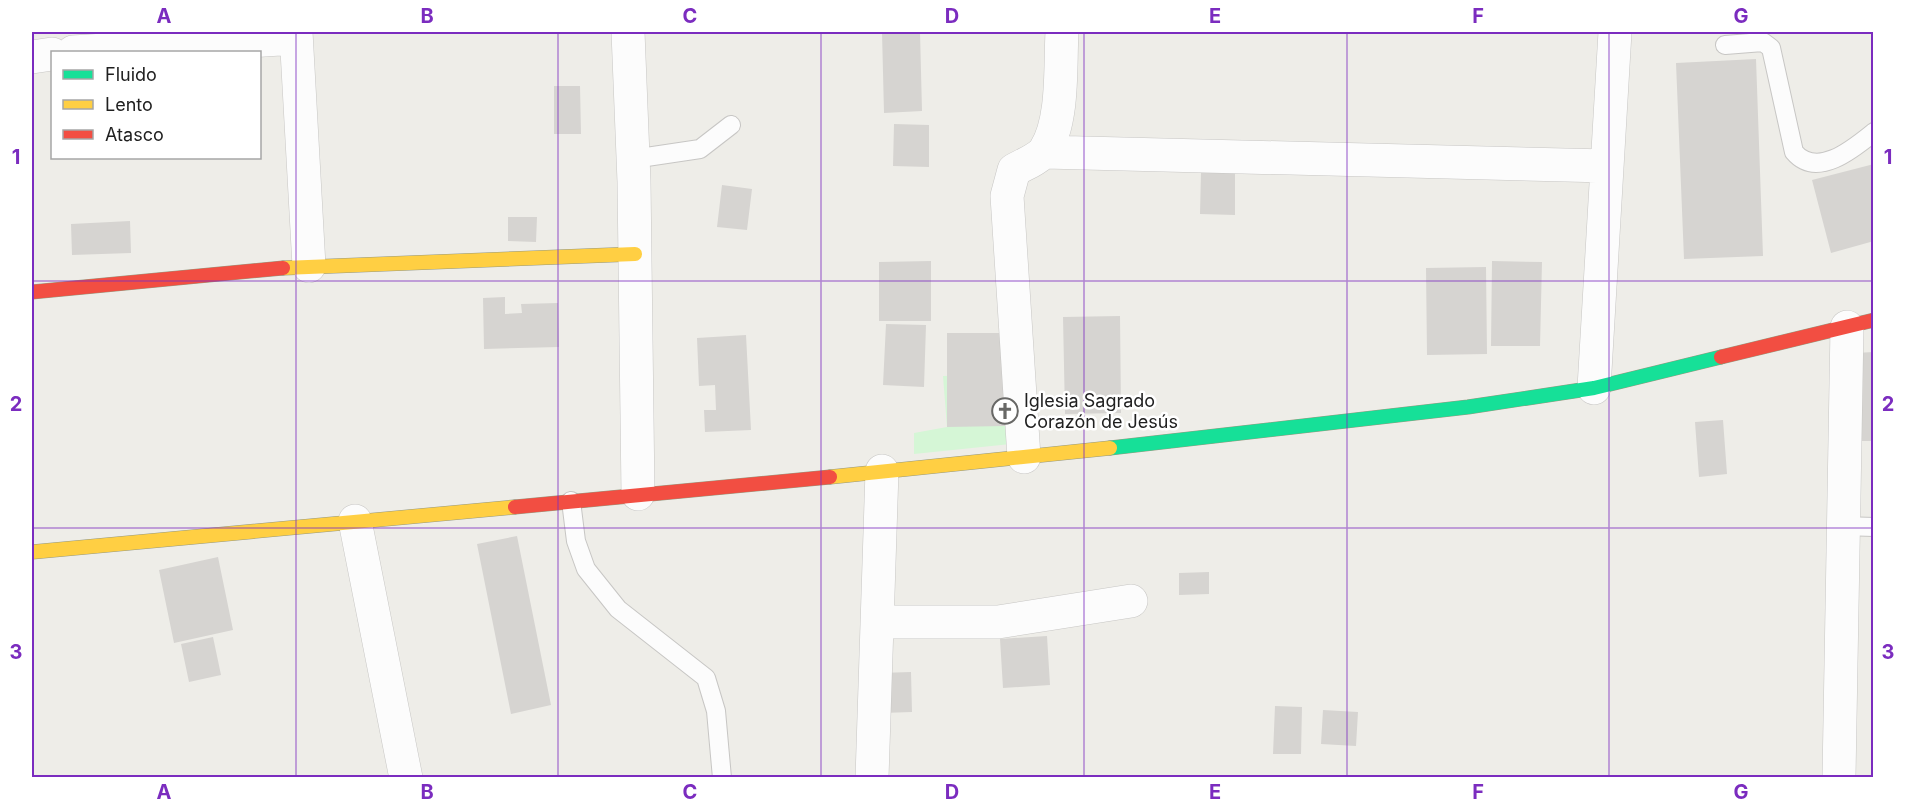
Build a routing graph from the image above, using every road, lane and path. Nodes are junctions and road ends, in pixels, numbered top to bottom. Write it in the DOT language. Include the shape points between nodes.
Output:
graph roads {
  1 [pos="628,32"];
  2 [pos="1062,32"];
  3 [pos="1615,32"];
  4 [pos="296,35"];
  5 [pos="1725,45"];
  6 [pos="86,51"];
  7 [pos="51,54"];
  8 [pos="32,57"];
  9 [pos="731,125"];
  10 [pos="1874,132"];
  11 [pos="1045,152"];
  12 [pos="633,159"];
  13 [pos="1607,166"];
  14 [pos="635,255"];
  15 [pos="309,266"];
  16 [pos="32,292"];
  17 [pos="1860,324"];
  18 [pos="1594,388"];
  19 [pos="1024,457"];
  20 [pos="882,471"];
  21 [pos="638,494"];
  22 [pos="571,501"];
  23 [pos="355,521"];
  24 [pos="1858,527"];
  25 [pos="32,552"];
  26 [pos="1131,601"];
  27 [pos="879,622"];
  28 [pos="406,777"];
  29 [pos="722,777"];
  30 [pos="872,777"];
  31 [pos="1839,777"];
  1 -- 12 [label="street"];
  2 -- 11 [label="street" via="1059,99"];
  3 -- 13 [label="street"];
  4 -- 6 [label="street"];
  4 -- 15 [label="street"];
  5 -- 10 [label="lane" via="1763,42 1770,48 1794,152 1800,159 1812,164 1835,159"];
  7 -- 8 [label="street"];
  9 -- 12 [label="lane" via="700,149"];
  11 -- 13 [label="street"];
  11 -- 19 [label="street" via="1014,170 1007,196"];
  12 -- 14 [label="street"];
  13 -- 18 [label="street"];
  14 -- 15 [label="street"];
  14 -- 21 [label="street"];
  15 -- 16 [label="street"];
  17 -- 18 [label="street"];
  17 -- 24 [label="street"];
  18 -- 19 [label="street" via="1468,407"];
  19 -- 20 [label="street"];
  20 -- 21 [label="street"];
  20 -- 27 [label="street"];
  21 -- 22 [label="street"];
  22 -- 23 [label="street"];
  22 -- 29 [label="lane" via="576,541 586,570 618,609 706,678 716,711"];
  23 -- 25 [label="street"];
  23 -- 28 [label="street"];
  24 -- 31 [label="street"];
  26 -- 27 [label="street" via="998,622"];
  27 -- 30 [label="street"];
}
